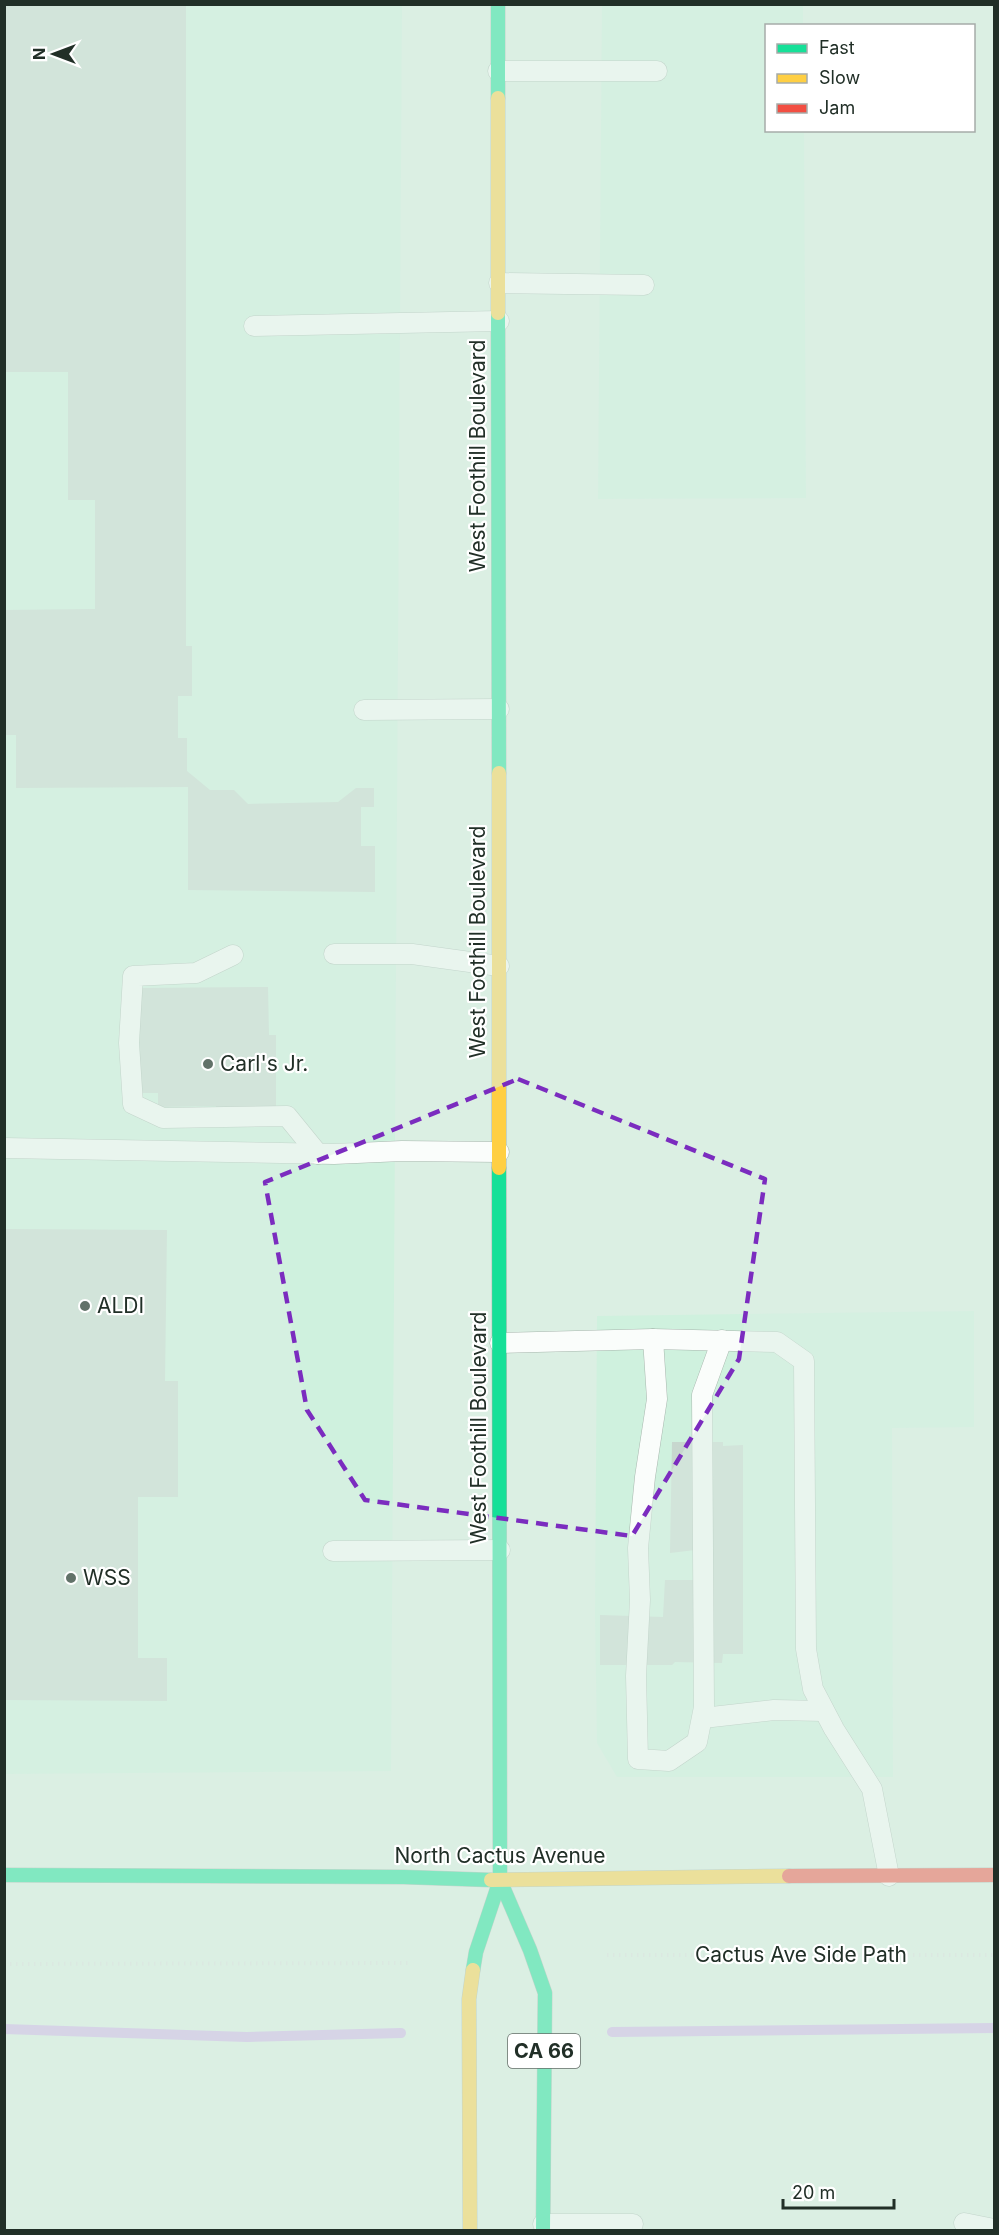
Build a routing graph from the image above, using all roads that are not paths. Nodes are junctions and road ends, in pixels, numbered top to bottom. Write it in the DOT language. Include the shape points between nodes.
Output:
graph roads {
  1 [pos="498,4"];
  2 [pos="498,71"];
  3 [pos="657,71"];
  4 [pos="499,283"];
  5 [pos="644,285"];
  6 [pos="499,321"];
  7 [pos="254,326"];
  8 [pos="499,709"];
  9 [pos="364,710"];
  10 [pos="333,954"];
  11 [pos="233,955"];
  12 [pos="499,966"];
  13 [pos="4,1148"];
  14 [pos="499,1152"];
  15 [pos="318,1154"];
  16 [pos="653,1339"];
  17 [pos="722,1340"];
  18 [pos="500,1343"];
  19 [pos="500,1550"];
  20 [pos="333,1551"];
  21 [pos="824,1711"];
  22 [pos="702,1718"];
  23 [pos="4,1875"];
  24 [pos="994,1875"];
  25 [pos="889,1876"];
  26 [pos="500,1880"];
  27 [pos="964,2223"];
  28 [pos="633,2224"];
  29 [pos="543,2227"];
  30 [pos="994,2229"];
  31 [pos="470,2230"];
  1 -- 2 [label="main road, West Foothill Boulevard"];
  2 -- 3 [label="lane"];
  2 -- 4 [label="main road, West Foothill Boulevard"];
  4 -- 5 [label="lane"];
  4 -- 6 [label="main road, West Foothill Boulevard"];
  6 -- 7 [label="lane"];
  6 -- 8 [label="main road, West Foothill Boulevard"];
  8 -- 9 [label="lane"];
  8 -- 12 [label="main road, West Foothill Boulevard"];
  10 -- 12 [label="lane" via="412,954"];
  11 -- 15 [label="lane" via="196,973 133,976 129,1043 133,1104 163,1118 287,1116"];
  12 -- 14 [label="main road, West Foothill Boulevard"];
  13 -- 15 [label="lane"];
  14 -- 15 [label="lane" via="402,1150"];
  14 -- 18 [label="main road, West Foothill Boulevard"];
  16 -- 17 [label="lane"];
  16 -- 18 [label="lane"];
  16 -- 22 [label="lane" via="657,1399 638,1548 638,1759 669,1761 697,1742"];
  17 -- 21 [label="lane" via="777,1342 804,1361 806,1649 813,1689"];
  17 -- 22 [label="lane" via="702,1395"];
  18 -- 19 [label="main road, West Foothill Boulevard"];
  19 -- 20 [label="lane"];
  19 -- 26 [label="main road, West Foothill Boulevard"];
  21 -- 22 [label="lane" via="774,1710"];
  21 -- 25 [label="lane" via="872,1790"];
  23 -- 26 [label="main road, North Cactus Avenue"];
  24 -- 25 [label="main road, North Cactus Avenue"];
  25 -- 26 [label="main road, North Cactus Avenue"];
  26 -- 29 [label="main road, West Foothill Boulevard / CA 66" via="545,1993"];
  26 -- 31 [label="main road, West Foothill Boulevard" via="476,1952 469,1999"];
  27 -- 30 [label="lane"];
  28 -- 29 [label="lane"];
}
